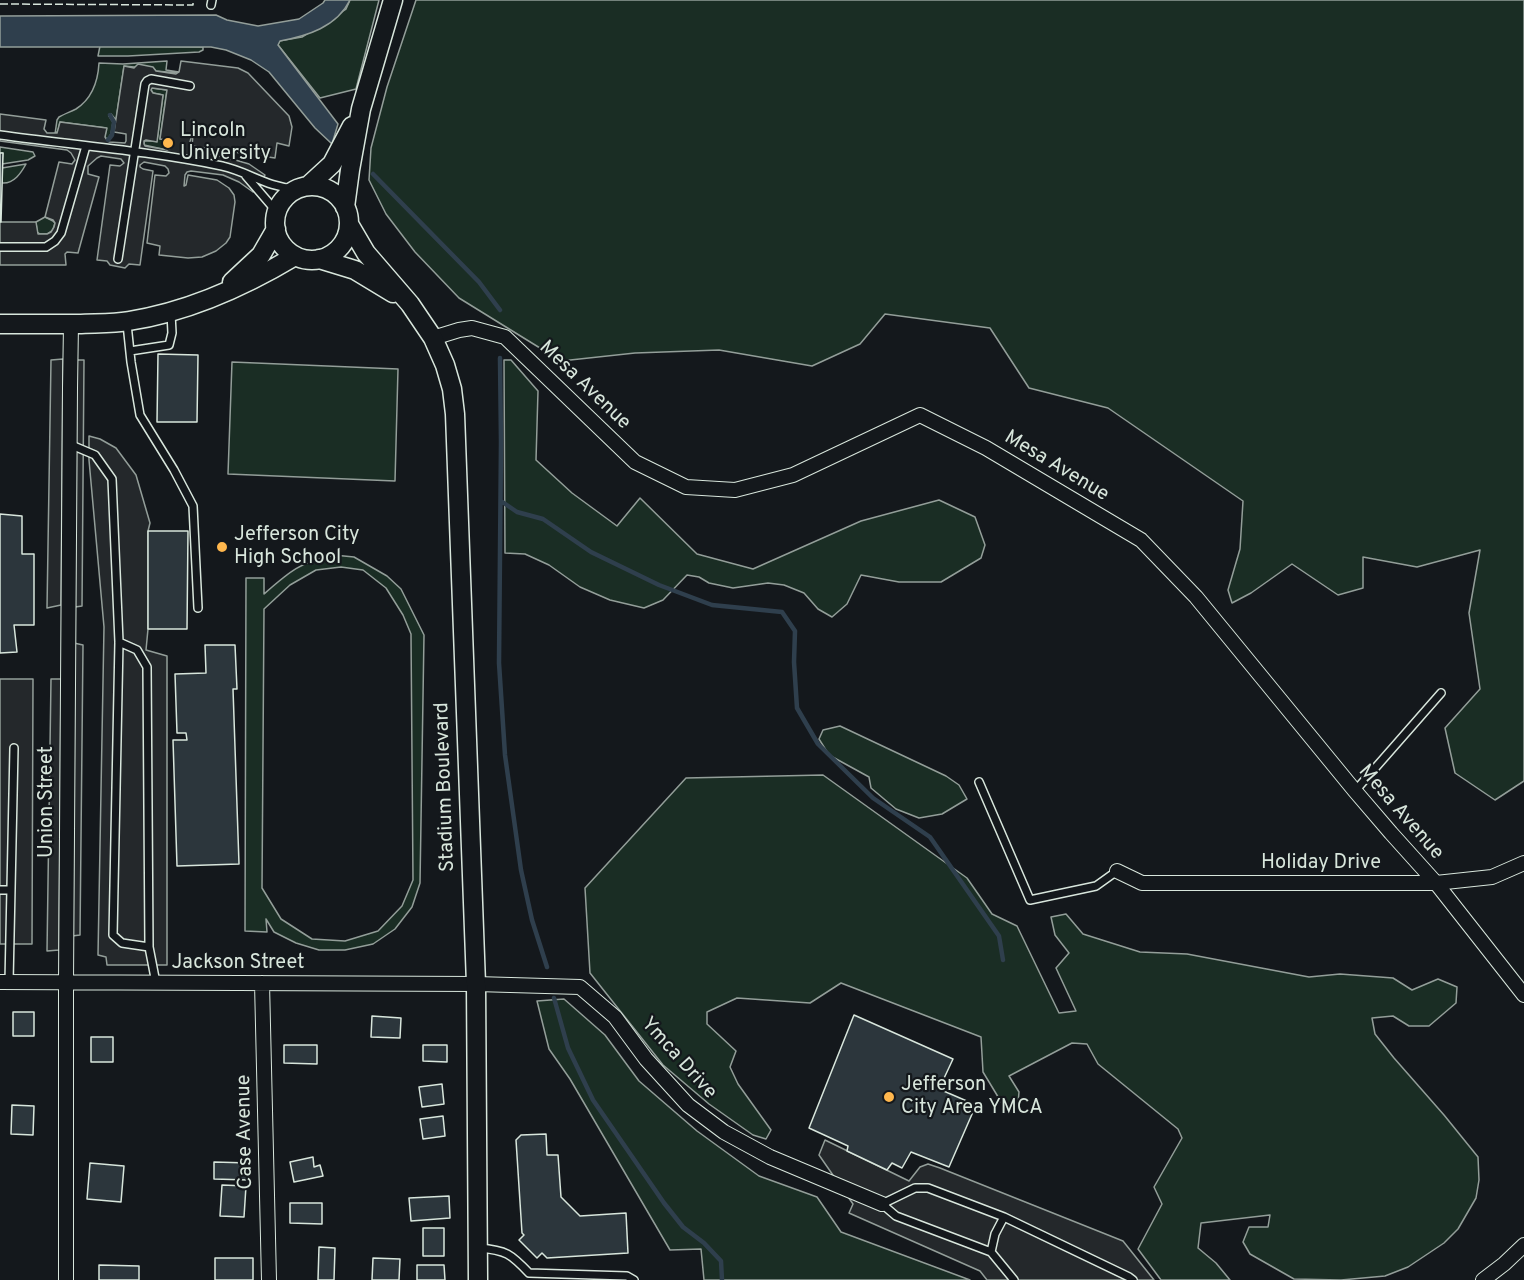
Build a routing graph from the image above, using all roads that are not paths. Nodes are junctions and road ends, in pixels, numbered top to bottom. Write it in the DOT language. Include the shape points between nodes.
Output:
graph roads {
  1 [pos="393,0"];
  2 [pos="189,86"];
  3 [pos="362,109"];
  4 [pos="0,135"];
  5 [pos="86,146"];
  6 [pos="135,152"];
  7 [pos="244,174"];
  8 [pos="302,188"];
  9 [pos="347,215"];
  10 [pos="276,220"];
  11 [pos="0,247"];
  12 [pos="295,256"];
  13 [pos="118,259"];
  14 [pos="319,259"];
  15 [pos="216,295"];
  16 [pos="410,304"];
  17 [pos="171,312"];
  18 [pos="127,321"];
  19 [pos="0,324"];
  20 [pos="71,324"];
  21 [pos="433,338"];
  22 [pos="130,351"];
  23 [pos="69,444"];
  24 [pos="198,608"];
  25 [pos="118,642"];
  26 [pos="1441,693"];
  27 [pos="14,748"];
  28 [pos="979,782"];
  29 [pos="1354,791"];
  30 [pos="1524,863"];
  31 [pos="1117,871"];
  32 [pos="1436,883"];
  33 [pos="0,890"];
  34 [pos="11,890"];
  35 [pos="149,947"];
  36 [pos="4,982"];
  37 [pos="66,982"];
  38 [pos="156,983"];
  39 [pos="262,983"];
  40 [pos="476,984"];
  41 [pos="1524,995"];
  42 [pos="882,1204"];
  43 [pos="1004,1217"];
  44 [pos="1524,1245"];
  45 [pos="478,1248"];
  46 [pos="991,1252"];
  47 [pos="529,1276"];
  48 [pos="66,1280"];
  49 [pos="269,1280"];
  50 [pos="478,1280"];
  51 [pos="634,1280"];
  52 [pos="1014,1280"];
  53 [pos="1133,1280"];
  54 [pos="1483,1280"];
  1 -- 3 [label="main road"];
  2 -- 6 [label="lane" via="147,81"];
  3 -- 8 [label="main road" via="332,164"];
  3 -- 9 [label="main road" via="351,161"];
  4 -- 5 [label="lane"];
  5 -- 6 [label="lane"];
  5 -- 11 [label="lane" via="61,234 46,247"];
  6 -- 7 [label="lane" via="224,166"];
  6 -- 13 [label="lane"];
  7 -- 8 [label="lane" via="282,188"];
  7 -- 10 [label="lane"];
  8 -- 9 [label="main road" via="321,187 332,192 342,200"];
  8 -- 10 [label="main road" via="286,197"];
  9 -- 14 [label="main road" via="347,236 340,247"];
  9 -- 16 [label="main road, Stadium Boulevard" via="366,253"];
  10 -- 12 [label="main road" via="279,239"];
  10 -- 15 [label="main road" via="261,255"];
  12 -- 14 [label="main road"];
  12 -- 15 [label="main road"];
  14 -- 16 [label="main road, Stadium Boulevard" via="355,270"];
  15 -- 17 [label="main road"];
  16 -- 21 [label="main road, Stadium Boulevard"];
  17 -- 18 [label="main road"];
  17 -- 22 [label="lane" via="169,345"];
  18 -- 20 [label="main road"];
  18 -- 22 [label="lane"];
  19 -- 20 [label="main road"];
  20 -- 23 [label="street, Union Street"];
  21 -- 29 [label="street, Mesa Avenue" via="472,328 505,337 635,462 686,487 735,490 793,475 920,415 986,448 1141,540 1196,597"];
  21 -- 40 [label="main road, Stadium Boulevard" via="452,389 455,414"];
  22 -- 24 [label="lane" via="140,415 193,506"];
  23 -- 25 [label="lane" via="94,454 112,479"];
  23 -- 37 [label="street, Union Street"];
  25 -- 35 [label="lane" via="137,650 147,667"];
  25 -- 35 [label="lane" via="114,934 122,942"];
  26 -- 29 [label="lane"];
  27 -- 34 [label="lane"];
  28 -- 31 [label="lane" via="1030,900 1096,886"];
  29 -- 32 [label="street, Mesa Avenue"];
  30 -- 32 [label="street, Holiday Drive" via="1492,877"];
  31 -- 32 [label="street, Holiday Drive" via="1142,883"];
  32 -- 41 [label="street, Mesa Avenue"];
  33 -- 34 [label="lane"];
  34 -- 36 [label="lane"];
  35 -- 38 [label="lane"];
  36 -- 37 [label="street, Jackson Street"];
  37 -- 38 [label="street, Jackson Street"];
  37 -- 48 [label="street, Union Street"];
  38 -- 39 [label="street, Jackson Street"];
  39 -- 40 [label="street, Jackson Street"];
  39 -- 49 [label="street, Case Avenue"];
  40 -- 42 [label="street, Ymca Drive" via="580,987 615,1017 688,1105 724,1132 770,1157"];
  40 -- 45 [label="main road, Stadium Boulevard"];
  42 -- 43 [label="lane" via="915,1188 928,1188"];
  42 -- 46 [label="lane" via="896,1216"];
  43 -- 46 [label="lane"];
  43 -- 53 [label="lane"];
  44 -- 54 [label="street"];
  45 -- 47 [label="lane" via="496,1249 512,1256"];
  45 -- 50 [label="main road, Stadium Boulevard"];
  46 -- 52 [label="lane"];
  47 -- 51 [label="lane" via="627,1276"];
}
